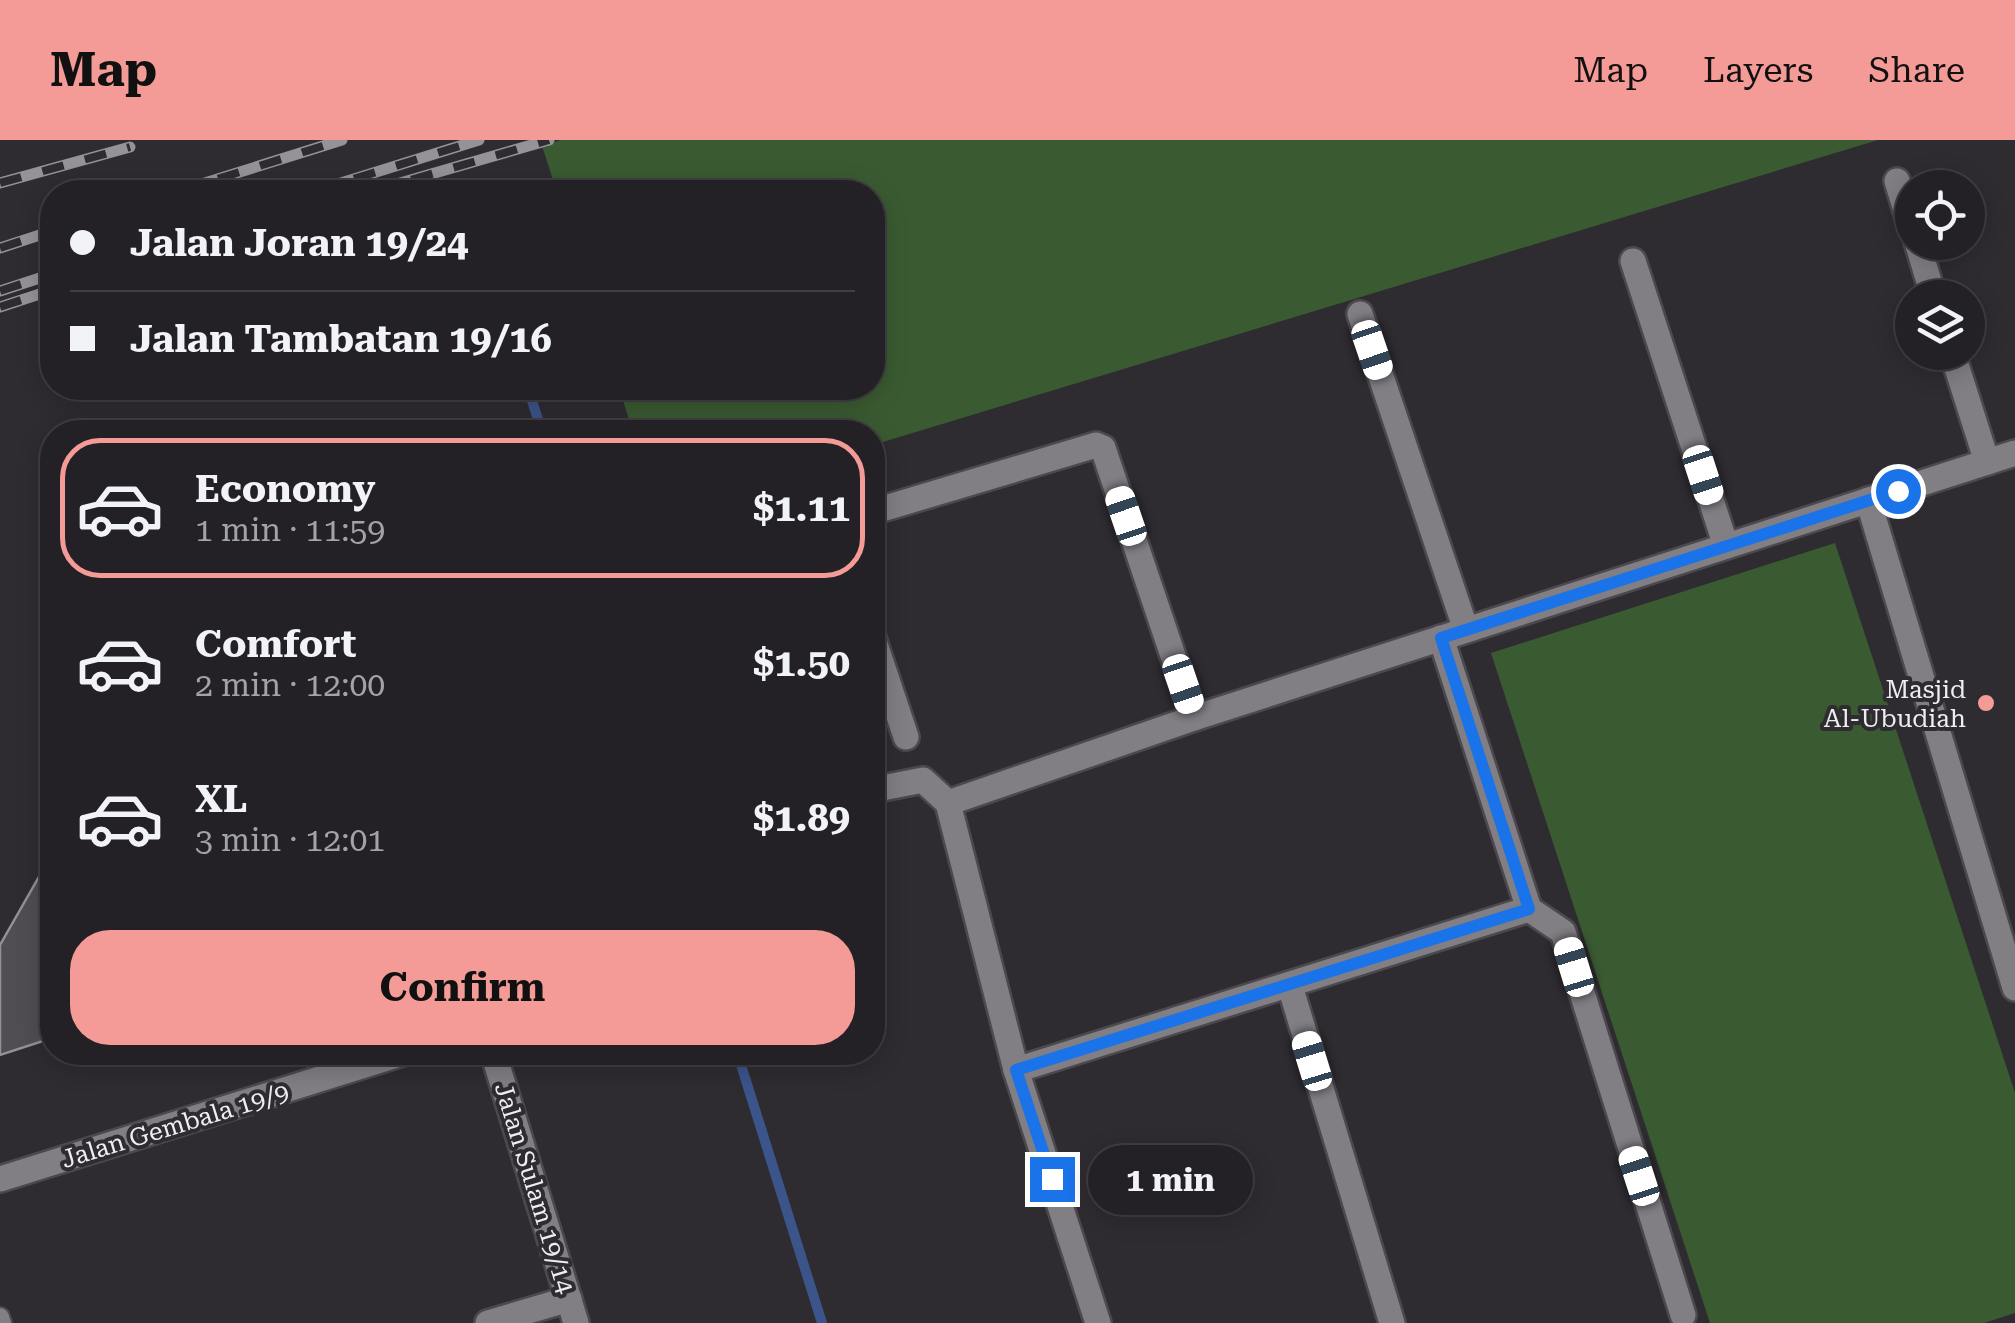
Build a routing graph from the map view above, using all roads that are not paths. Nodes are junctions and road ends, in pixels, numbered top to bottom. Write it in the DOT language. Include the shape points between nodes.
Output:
graph roads {
  1 [pos="1633,261"];
  2 [pos="1360,314"];
  3 [pos="1958,370"];
  4 [pos="2015,453"];
  5 [pos="1987,462"];
  6 [pos="1868,500"];
  7 [pos="885,508"];
  8 [pos="1726,546"];
  9 [pos="1454,634"];
  10 [pos="885,674"];
  11 [pos="1194,718"];
  12 [pos="906,737"];
  13 [pos="885,787"];
  14 [pos="948,803"];
  15 [pos="1529,909"];
  16 [pos="1290,986"];
  17 [pos="2015,988"];
  18 [pos="365,1065"];
  19 [pos="497,1065"];
  20 [pos="1016,1070"];
  21 [pos="0,1180"];
  22 [pos="572,1311"];
  23 [pos="1682,1314"];
  24 [pos="488,1323"];
  25 [pos="1098,1323"];
  26 [pos="1392,1323"];
  1 -- 8 [label="street"];
  2 -- 9 [label="street"];
  3 -- 5 [label="street"];
  4 -- 5 [label="street"];
  5 -- 6 [label="street"];
  6 -- 8 [label="street"];
  6 -- 17 [label="street"];
  7 -- 11 [label="street" via="1096,444 1103,448"];
  8 -- 9 [label="street"];
  9 -- 11 [label="street"];
  9 -- 15 [label="street"];
  10 -- 12 [label="street"];
  11 -- 14 [label="street"];
  13 -- 14 [label="street" via="923,780"];
  14 -- 20 [label="street"];
  15 -- 16 [label="street"];
  15 -- 23 [label="street" via="1563,932"];
  16 -- 20 [label="street"];
  16 -- 26 [label="street"];
  18 -- 21 [label="street, Jalan Gembala 19/9"];
  19 -- 22 [label="street, Jalan Sulam 19/14"];
  20 -- 25 [label="street"];
  22 -- 24 [label="street"];
}
